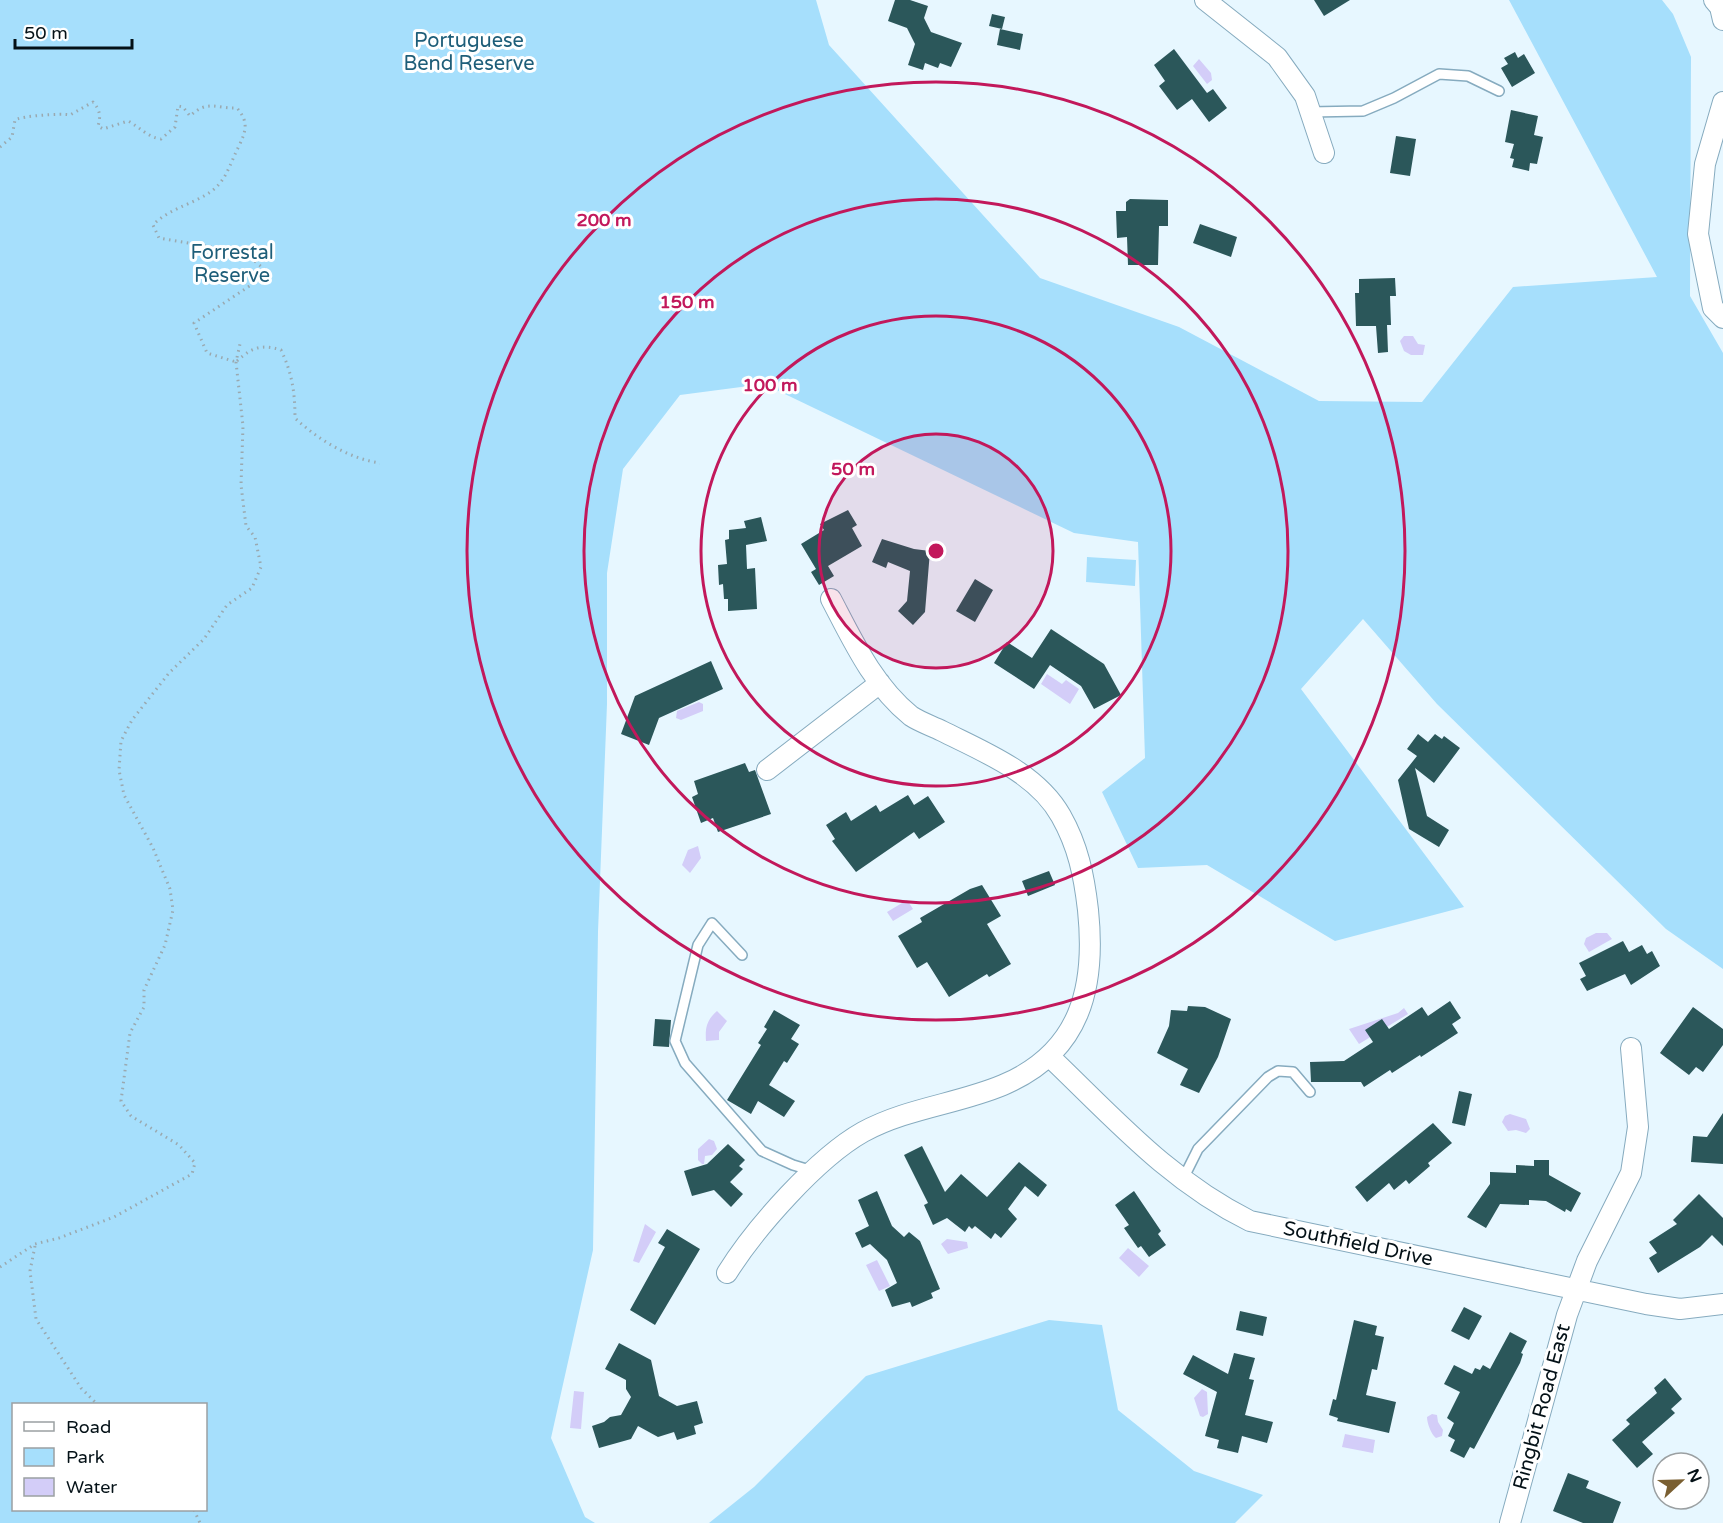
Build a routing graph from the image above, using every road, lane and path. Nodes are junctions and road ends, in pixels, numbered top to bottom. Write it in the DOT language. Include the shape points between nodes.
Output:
graph roads {
  1 [pos="1205,0"];
  2 [pos="1714,0"];
  3 [pos="1723,20"];
  4 [pos="1498,91"];
  5 [pos="1723,102"];
  6 [pos="1310,112"];
  7 [pos="0,147"];
  8 [pos="1324,153"];
  9 [pos="1723,318"];
  10 [pos="240,344"];
  11 [pos="236,362"];
  12 [pos="380,463"];
  13 [pos="831,598"];
  14 [pos="880,683"];
  15 [pos="767,770"];
  16 [pos="742,955"];
  17 [pos="1631,1048"];
  18 [pos="1049,1056"];
  19 [pos="1310,1092"];
  20 [pos="814,1171"];
  21 [pos="1182,1181"];
  22 [pos="35,1244"];
  23 [pos="0,1267"];
  24 [pos="727,1273"];
  25 [pos="1576,1291"];
  26 [pos="1723,1304"];
  27 [pos="96,1403"];
  28 [pos="1510,1523"];
  1 -- 6 [label="street" via="1277,57 1305,96"];
  2 -- 3 [label="street"];
  4 -- 6 [label="lane" via="1468,76 1438,74 1363,111"];
  5 -- 9 [label="street" via="1705,164 1698,234 1713,308"];
  6 -- 8 [label="street"];
  7 -- 11 [label="path" via="12,136 15,120 21,116 43,118 59,112 70,115 93,102 98,107 98,126 103,129 128,121 150,138 161,139 175,127 178,106 190,116 200,106 237,108 247,130 228,172 214,189 162,216 153,225 159,238 244,253 269,273 194,323 207,353"];
  10 -- 11 [label="path"];
  11 -- 12 [label="path" via="265,345 281,350 293,381 295,418 309,431 362,461"];
  11 -- 22 [label="path" via="243,426 242,495 246,526 255,537 261,567 252,588 226,605 204,639 169,673 132,720 121,741 119,770 124,795 170,889 173,910 165,945 144,990 144,1007 130,1033 121,1101 131,1116 179,1145 195,1163 192,1174 114,1217"];
  13 -- 14 [label="street"];
  14 -- 15 [label="street"];
  14 -- 18 [label="street" via="914,718 1028,778 1054,804 1073,840 1087,901 1090,968 1083,1005 1069,1033"];
  16 -- 20 [label="lane" via="712,923 699,945 675,1041 685,1063 762,1150 793,1166"];
  17 -- 25 [label="street, Ringbit Road East" via="1638,1127 1631,1173"];
  18 -- 20 [label="street" via="1004,1085 880,1124 860,1134"];
  18 -- 21 [label="street, Southfield Drive"];
  19 -- 21 [label="lane" via="1293,1072 1278,1071 1268,1077 1197,1149"];
  20 -- 24 [label="street" via="741,1249"];
  21 -- 25 [label="street, Southfield Drive" via="1250,1221"];
  22 -- 23 [label="path"];
  22 -- 27 [label="path" via="30,1271 36,1319 81,1388"];
  25 -- 26 [label="street, Southfield Drive" via="1680,1309"];
  25 -- 28 [label="street, Ringbit Road East"];
}
